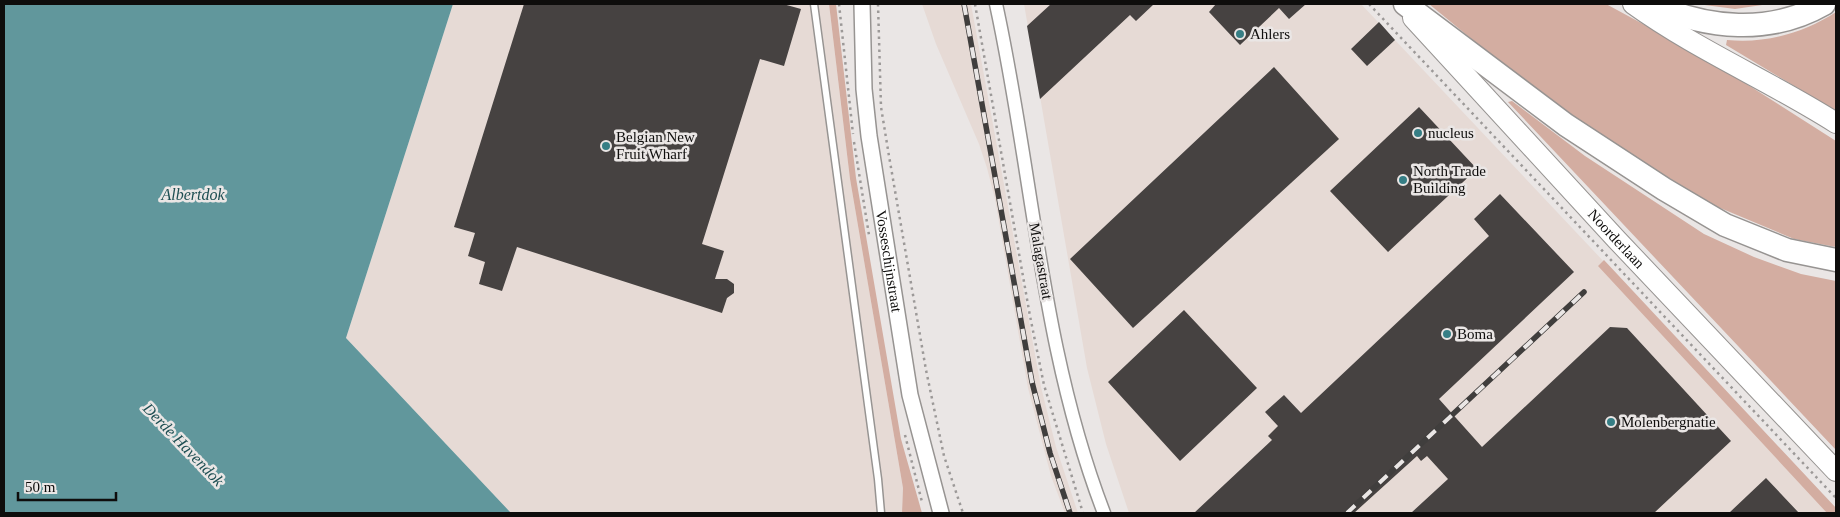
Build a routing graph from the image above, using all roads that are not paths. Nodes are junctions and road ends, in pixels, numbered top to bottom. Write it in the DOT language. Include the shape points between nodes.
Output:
graph roads {
  1 [pos="814,4"];
  2 [pos="862,4"];
  3 [pos="996,4"];
  4 [pos="1400,4"];
  5 [pos="1405,4"];
  6 [pos="1633,4"];
  7 [pos="1652,4"];
  8 [pos="1824,4"];
  9 [pos="1836,123"];
  10 [pos="1836,260"];
  11 [pos="1836,471"];
  12 [pos="880,513"];
  13 [pos="941,513"];
  14 [pos="1104,513"];
  1 -- 12 [label="lane"];
  2 -- 13 [label="street, Vosseschijnstraat" via="864,89 869,136 910,395"];
  3 -- 14 [label="street, Malagastraat" via="1062,376"];
  4 -- 11 [label="main road, Noorderlaan"];
  5 -- 10 [label="highway" via="1566,125 1664,189 1725,225 1778,247"];
  6 -- 9 [label="main road" via="1692,42"];
  7 -- 8 [label="highway" via="1690,18 1730,26 1749,26 1789,18"];
}
